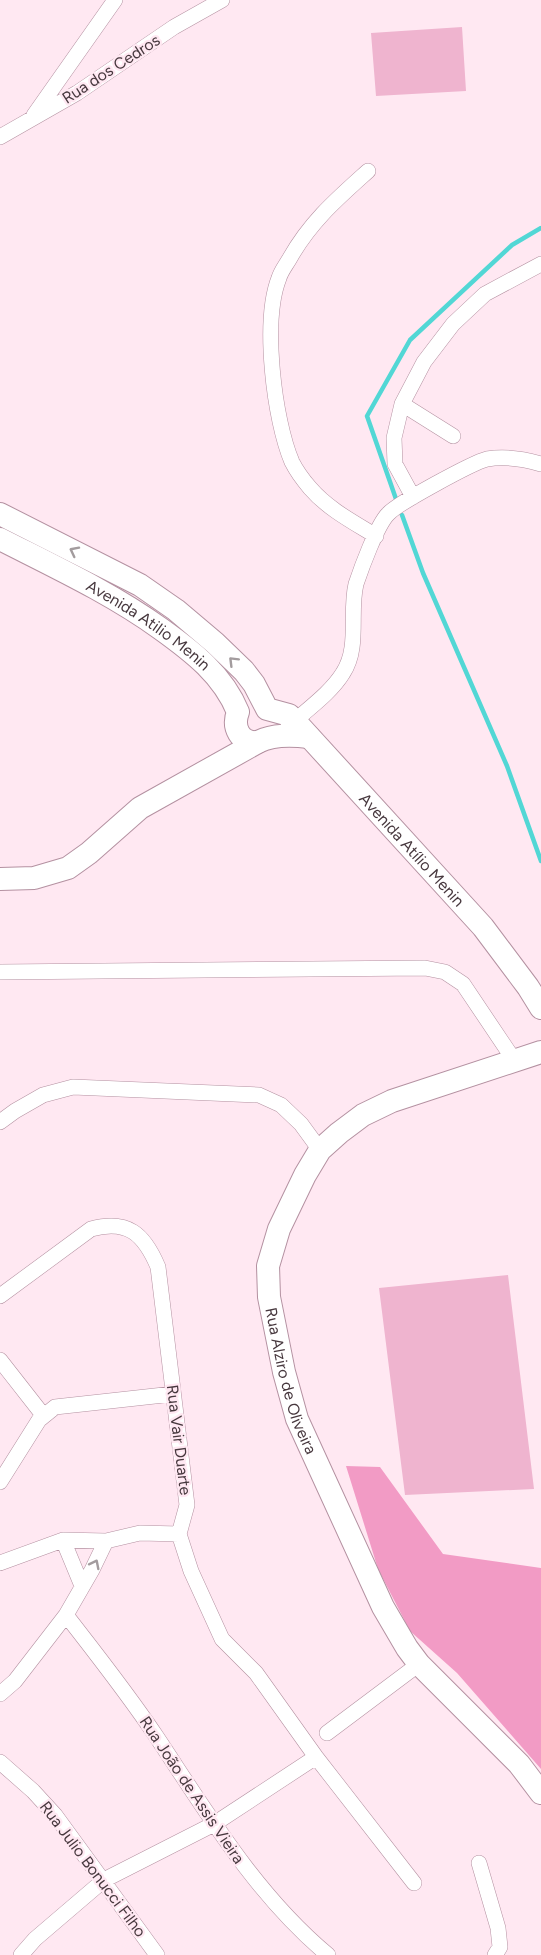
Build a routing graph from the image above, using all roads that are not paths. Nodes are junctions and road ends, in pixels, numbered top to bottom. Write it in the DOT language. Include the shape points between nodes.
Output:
graph roads {
  1 [pos="115,0"];
  2 [pos="222,0"];
  3 [pos="30,120"];
  4 [pos="0,137"];
  5 [pos="368,171"];
  6 [pos="541,264"];
  7 [pos="402,404"];
  8 [pos="453,436"];
  9 [pos="541,463"];
  10 [pos="413,497"];
  11 [pos="0,514"];
  12 [pos="376,536"];
  13 [pos="0,539"];
  14 [pos="267,709"];
  15 [pos="237,716"];
  16 [pos="302,729"];
  17 [pos="267,738"];
  18 [pos="207,771"];
  19 [pos="0,879"];
  20 [pos="0,972"];
  21 [pos="541,1008"];
  22 [pos="541,1052"];
  23 [pos="514,1060"];
  24 [pos="0,1122"];
  25 [pos="320,1150"];
  26 [pos="0,1296"];
  27 [pos="0,1360"];
  28 [pos="173,1394"];
  29 [pos="43,1415"];
  30 [pos="0,1482"];
  31 [pos="180,1534"];
  32 [pos="63,1540"];
  33 [pos="106,1541"];
  34 [pos="0,1563"];
  35 [pos="82,1586"];
  36 [pos="66,1615"];
  37 [pos="419,1664"];
  38 [pos="0,1694"];
  39 [pos="327,1733"];
  40 [pos="316,1757"];
  41 [pos="0,1763"];
  42 [pos="541,1793"];
  43 [pos="214,1824"];
  44 [pos="479,1863"];
  45 [pos="104,1880"];
  46 [pos="414,1883"];
  47 [pos="323,1954"];
  48 [pos="21,1955"];
  49 [pos="157,1955"];
  50 [pos="495,1955"];
  1 -- 3 [label="street"];
  2 -- 3 [label="street, Rua dos Cedros"];
  3 -- 4 [label="street, Rua dos Cedros"];
  5 -- 12 [label="street" via="323,212 300,240 279,278 270,315 273,376 292,462 309,488 332,509"];
  6 -- 7 [label="street" via="485,294 453,324 424,362"];
  7 -- 8 [label="street"];
  7 -- 10 [label="street" via="394,438 395,464"];
  9 -- 10 [label="street" via="486,459"];
  10 -- 12 [label="street" via="389,512"];
  14 -- 11 [label="street, Avenida Atilio Menin, one-way" via="244,671 176,610 140,585"];
  12 -- 16 [label="street" via="356,586 353,650 344,672"];
  13 -- 15 [label="street, Avenida Atilio Menin" via="117,600 173,638 213,672 228,692"];
  14 -- 15 [label="street" via="248,706"];
  14 -- 16 [label="street, Avenida Atílio Menin" via="289,715"];
  14 -- 17 [label="street" via="272,726"];
  15 -- 17 [label="street, Avenida Atilio Menin" via="235,727 247,741"];
  15 -- 18 [label="street"];
  16 -- 17 [label="street" via="293,735"];
  16 -- 21 [label="street, Avenida Atílio Menin" via="483,927"];
  17 -- 18 [label="street"];
  18 -- 19 [label="street" via="140,808 68,868 34,878"];
  20 -- 23 [label="street" via="425,968 445,972 463,984"];
  22 -- 23 [label="street, Rua Alziro de Oliveira"];
  23 -- 25 [label="street, Rua Alziro de Oliveira" via="392,1101 363,1115"];
  24 -- 25 [label="street" via="43,1095 73,1087 259,1095 281,1105"];
  25 -- 37 [label="street, Rua Alziro de Oliveira" via="279,1229 268,1266 269,1297 297,1419 383,1607"];
  26 -- 28 [label="street, Rua Vair Duarte" via="92,1229 108,1224 125,1227 140,1236 158,1267"];
  27 -- 29 [label="street"];
  28 -- 29 [label="street" via="55,1407"];
  28 -- 31 [label="street, Rua Vair Duarte" via="187,1505"];
  29 -- 30 [label="street"];
  31 -- 33 [label="street" via="140,1533"];
  31 -- 40 [label="street" via="191,1571 222,1640 255,1673"];
  32 -- 33 [label="street"];
  32 -- 34 [label="street"];
  32 -- 35 [label="street"];
  35 -- 33 [label="street, one-way"];
  35 -- 36 [label="street"];
  36 -- 38 [label="street" via="15,1681"];
  36 -- 43 [label="street, Rua João de Assis Vieira" via="155,1734"];
  37 -- 39 [label="street"];
  37 -- 42 [label="street, Rua Alziro de Oliveira" via="519,1764"];
  40 -- 43 [label="street"];
  40 -- 46 [label="street"];
  41 -- 45 [label="street, Rua Julio Bonucci Filho" via="45,1803"];
  43 -- 45 [label="street"];
  43 -- 47 [label="street, Rua João de Assis Vieira" via="243,1866"];
  44 -- 50 [label="street" via="498,1928 500,1947"];
  45 -- 48 [label="street"];
  45 -- 49 [label="street, Rua Julio Bonucci Filho"];
}
